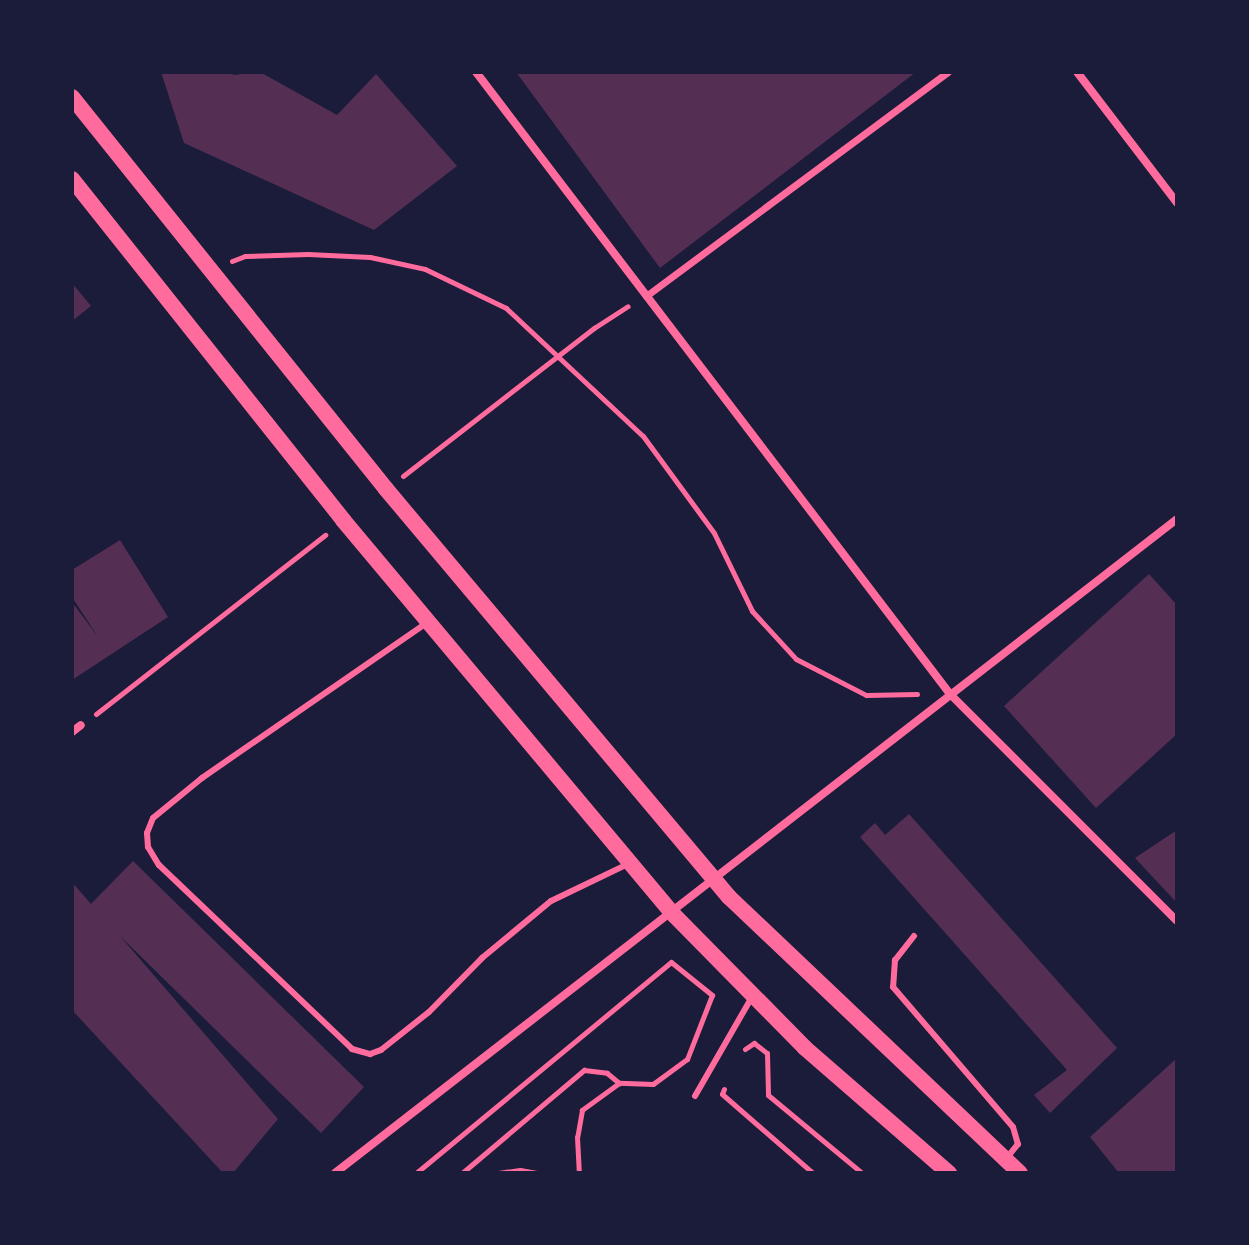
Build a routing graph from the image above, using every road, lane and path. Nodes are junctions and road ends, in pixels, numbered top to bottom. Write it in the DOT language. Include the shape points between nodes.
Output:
graph roads {
  1 [pos="476,72"];
  2 [pos="948,72"];
  3 [pos="1077,72"];
  4 [pos="72,97"];
  5 [pos="72,179"];
  6 [pos="1177,203"];
  7 [pos="210,269"];
  8 [pos="646,296"];
  9 [pos="558,355"];
  10 [pos="386,489"];
  11 [pos="1177,519"];
  12 [pos="343,520"];
  13 [pos="428,622"];
  14 [pos="950,694"];
  15 [pos="81,725"];
  16 [pos="72,732"];
  17 [pos="630,863"];
  18 [pos="714,879"];
  19 [pos="673,914"];
  20 [pos="1177,921"];
  21 [pos="914,936"];
  22 [pos="753,995"];
  23 [pos="738,1054"];
  24 [pos="728,1080"];
  25 [pos="619,1083"];
  26 [pos="695,1096"];
  27 [pos="1006,1159"];
  28 [pos="335,1173"];
  29 [pos="416,1173"];
  30 [pos="462,1173"];
  31 [pos="498,1173"];
  32 [pos="537,1173"];
  33 [pos="579,1173"];
  34 [pos="813,1173"];
  35 [pos="862,1173"];
  36 [pos="949,1173"];
  37 [pos="1020,1173"];
  1 -- 8 [label="street"];
  2 -- 8 [label="street"];
  3 -- 6 [label="street"];
  4 -- 7 [label="main road"];
  5 -- 12 [label="main road"];
  7 -- 9 [label="path" via="245,256 308,254 370,257 425,269 506,308"];
  7 -- 10 [label="main road"];
  8 -- 9 [label="path"];
  8 -- 14 [label="street"];
  9 -- 10 [label="path"];
  9 -- 14 [label="path" via="643,436 714,533 752,611 796,659 866,695"];
  10 -- 18 [label="main road"];
  11 -- 14 [label="street"];
  12 -- 13 [label="main road"];
  12 -- 15 [label="path"];
  13 -- 17 [label="main road"];
  13 -- 17 [label="lane" via="202,778 153,818 148,847 159,865 352,1049 370,1054 429,1012 482,958 551,901"];
  14 -- 18 [label="street"];
  14 -- 20 [label="street"];
  15 -- 16 [label="street"];
  17 -- 19 [label="main road"];
  18 -- 19 [label="street"];
  18 -- 27 [label="main road"];
  19 -- 22 [label="main road"];
  19 -- 28 [label="street"];
  21 -- 27 [label="lane" via="895,960 893,987 1013,1127 1018,1144"];
  22 -- 26 [label="lane"];
  22 -- 36 [label="main road" via="805,1048"];
  23 -- 35 [label="path" via="754,1043 767,1053 768,1095"];
  24 -- 34 [label="path" via="722,1094"];
  25 -- 29 [label="path" via="653,1084 687,1059 704,1021 712,995 671,962"];
  25 -- 30 [label="path" via="607,1073 584,1070"];
  25 -- 33 [label="path" via="582,1110"];
  27 -- 37 [label="main road"];
  31 -- 32 [label="path"];
}
